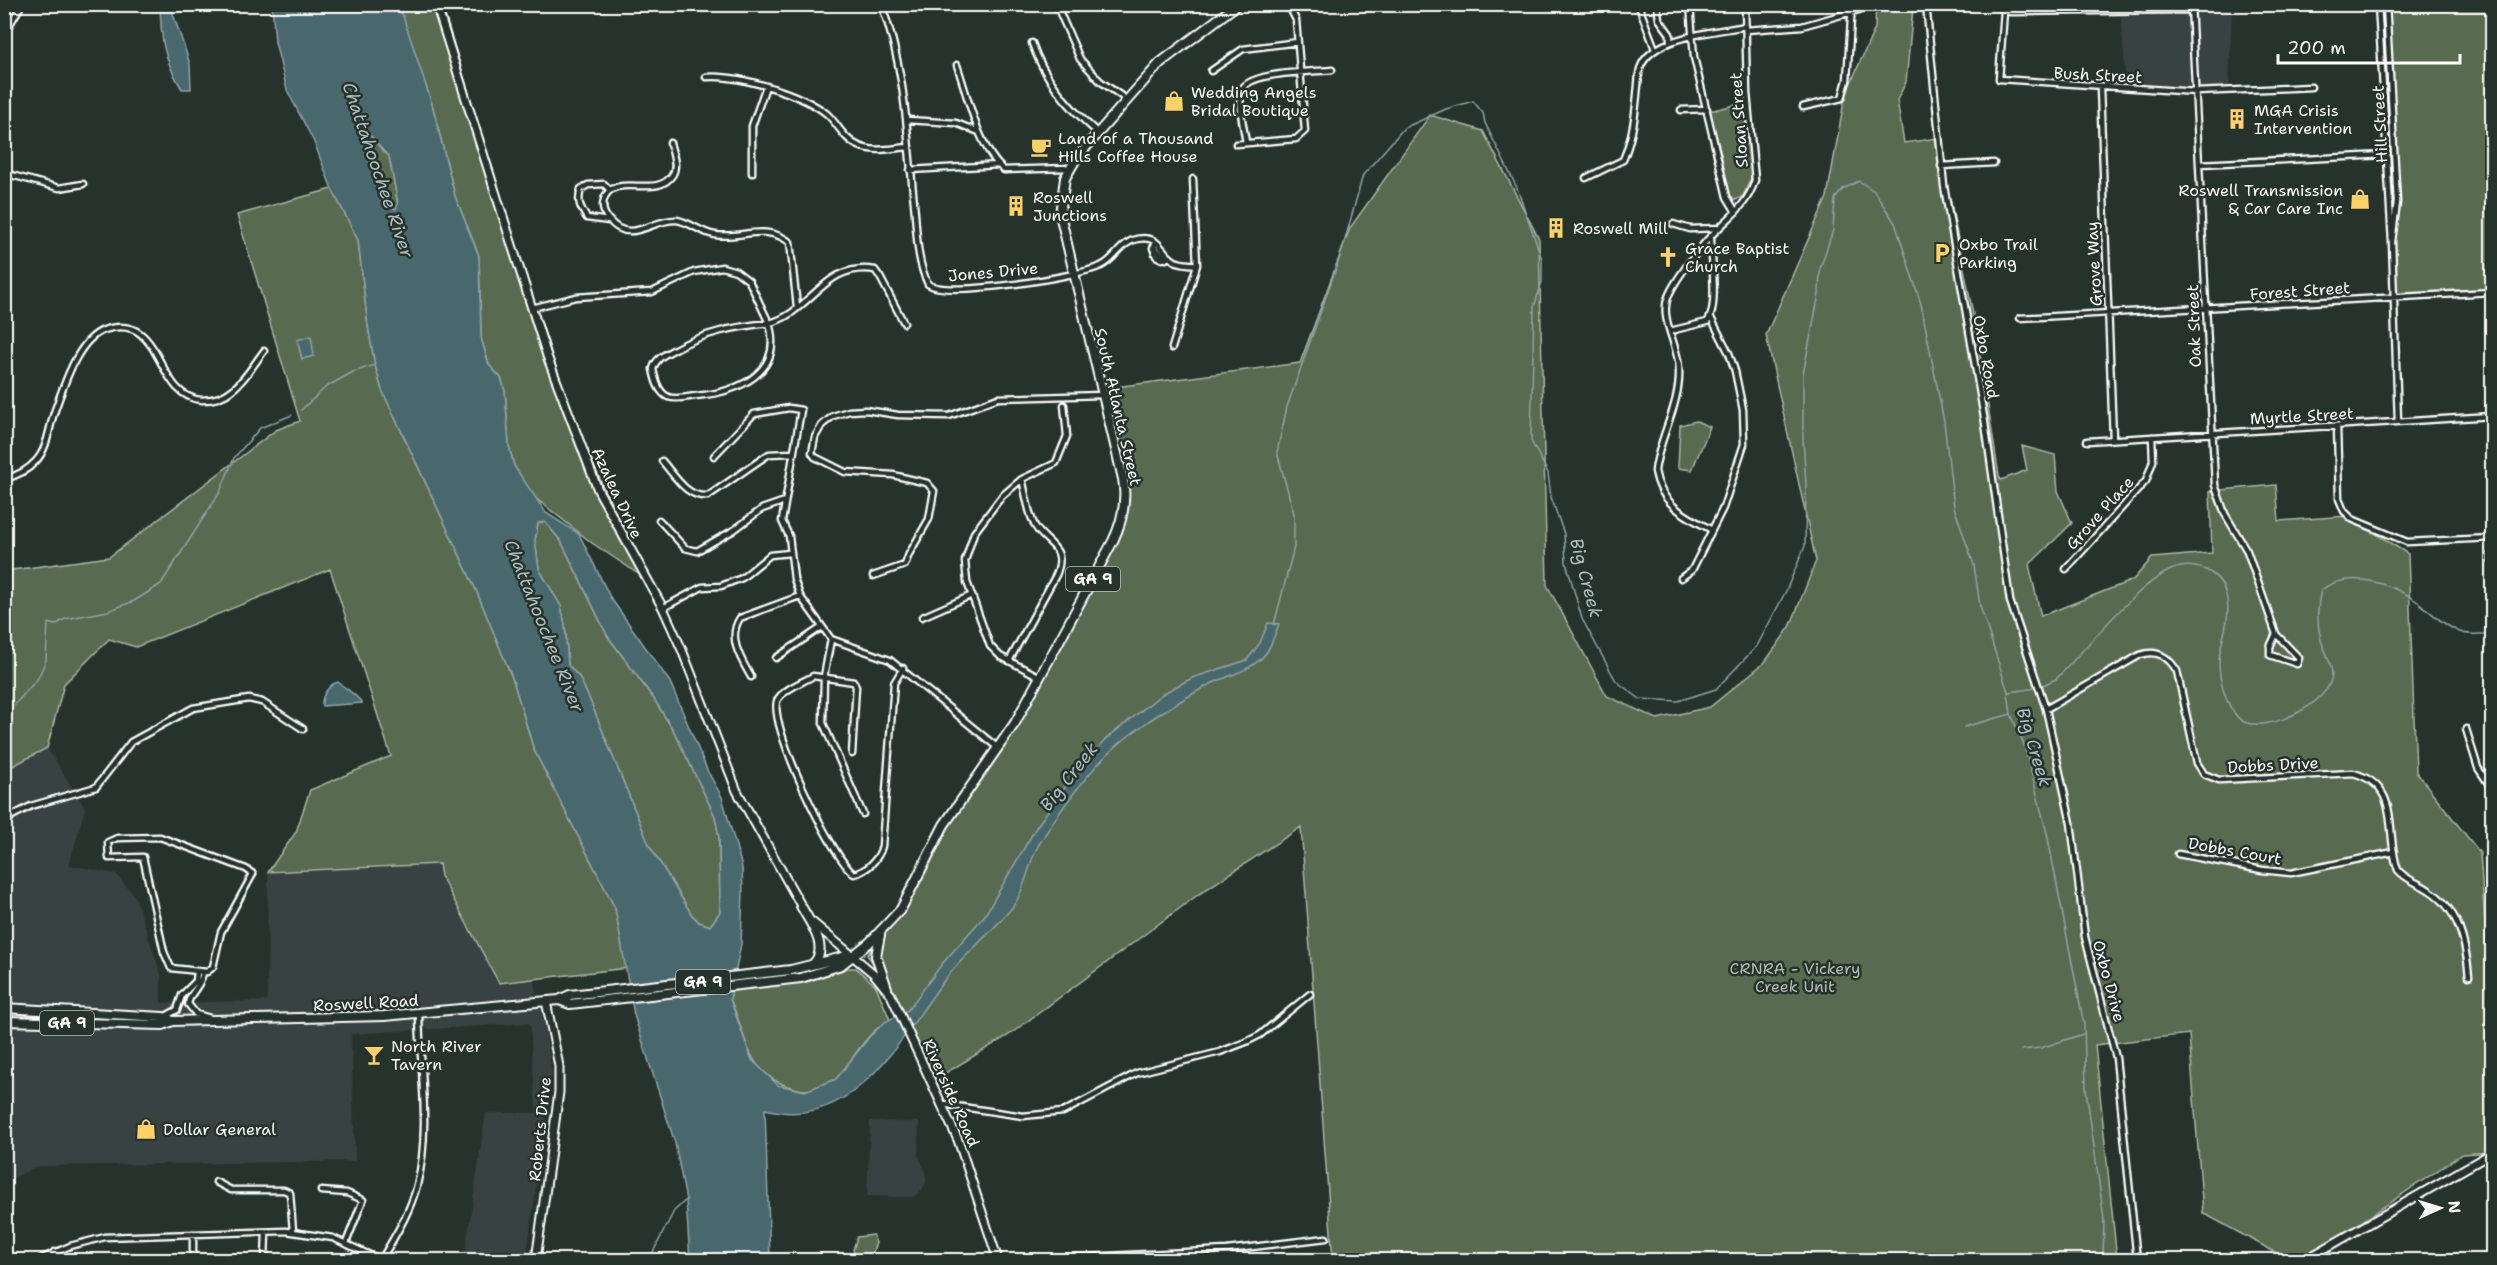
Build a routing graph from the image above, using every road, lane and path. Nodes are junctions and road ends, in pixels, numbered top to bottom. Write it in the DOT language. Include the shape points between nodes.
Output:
graph roads {
  1 [pos="22,4"];
  2 [pos="436,4"];
  3 [pos="881,4"];
  4 [pos="1056,4"];
  5 [pos="1238,4"];
  6 [pos="1288,4"];
  7 [pos="1638,4"];
  8 [pos="1657,4"];
  9 [pos="1690,4"];
  10 [pos="1745,4"];
  11 [pos="1852,4"];
  12 [pos="1880,4"];
  13 [pos="1926,4"];
  14 [pos="1994,4"];
  15 [pos="2378,4"];
  16 [pos="2386,4"];
  17 [pos="2191,7"];
  18 [pos="2004,10"];
  19 [pos="1852,13"];
  20 [pos="1746,28"];
  21 [pos="4,34"];
  22 [pos="1692,36"];
  23 [pos="1298,42"];
  24 [pos="1670,42"];
  25 [pos="1032,43"];
  26 [pos="1655,49"];
  27 [pos="957,65"];
  28 [pos="1332,70"];
  29 [pos="1211,71"];
  30 [pos="1301,73"];
  31 [pos="706,77"];
  32 [pos="766,86"];
  33 [pos="2311,87"];
  34 [pos="2100,88"];
  35 [pos="2196,92"];
  36 [pos="1126,100"];
  37 [pos="1803,107"];
  38 [pos="1707,109"];
  39 [pos="1681,110"];
  40 [pos="907,120"];
  41 [pos="979,132"];
  42 [pos="1098,133"];
  43 [pos="670,143"];
  44 [pos="1246,143"];
  45 [pos="1236,144"];
  46 [pos="909,147"];
  47 [pos="2385,155"];
  48 [pos="997,163"];
  49 [pos="1994,163"];
  50 [pos="2200,164"];
  51 [pos="1941,166"];
  52 [pos="910,168"];
  53 [pos="1070,168"];
  54 [pos="4,173"];
  55 [pos="752,173"];
  56 [pos="1586,178"];
  57 [pos="1193,179"];
  58 [pos="83,184"];
  59 [pos="610,190"];
  60 [pos="1736,212"];
  61 [pos="609,220"];
  62 [pos="1673,224"];
  63 [pos="1719,228"];
  64 [pos="1711,239"];
  65 [pos="2392,242"];
  66 [pos="1155,244"];
  67 [pos="1168,258"];
  68 [pos="1197,266"];
  69 [pos="1074,276"];
  70 [pos="2493,292"];
  71 [pos="2394,297"];
  72 [pos="796,307"];
  73 [pos="532,308"];
  74 [pos="2205,309"];
  75 [pos="2109,314"];
  76 [pos="1711,318"];
  77 [pos="2020,318"];
  78 [pos="769,323"];
  79 [pos="904,323"];
  80 [pos="1670,331"];
  81 [pos="1172,348"];
  82 [pos="264,351"];
  83 [pos="1102,395"];
  84 [pos="1064,405"];
  85 [pos="2493,416"];
  86 [pos="2398,422"];
  87 [pos="2337,426"];
  88 [pos="2211,433"];
  89 [pos="2152,437"];
  90 [pos="2113,439"];
  91 [pos="2087,441"];
  92 [pos="792,453"];
  93 [pos="714,456"];
  94 [pos="662,461"];
  95 [pos="4,479"];
  96 [pos="1022,479"];
  97 [pos="785,501"];
  98 [pos="659,520"];
  99 [pos="1712,530"];
  100 [pos="2492,538"];
  101 [pos="790,553"];
  102 [pos="2066,569"];
  103 [pos="873,576"];
  104 [pos="1681,578"];
  105 [pos="972,595"];
  106 [pos="800,597"];
  107 [pos="663,608"];
  108 [pos="922,617"];
  109 [pos="2492,617"];
  110 [pos="822,627"];
  111 [pos="2276,634"];
  112 [pos="831,639"];
  113 [pos="776,658"];
  114 [pos="1009,661"];
  115 [pos="903,668"];
  116 [pos="751,676"];
  117 [pos="824,676"];
  118 [pos="1040,677"];
  119 [pos="2046,709"];
  120 [pos="303,729"];
  121 [pos="2466,729"];
  122 [pos="998,748"];
  123 [pos="852,754"];
  124 [pos="2493,789"];
  125 [pos="862,814"];
  126 [pos="4,826"];
  127 [pos="2394,852"];
  128 [pos="2178,854"];
  129 [pos="801,906"];
  130 [pos="885,928"];
  131 [pos="850,955"];
  132 [pos="810,966"];
  133 [pos="200,972"];
  134 [pos="2469,976"];
  135 [pos="887,988"];
  136 [pos="1310,994"];
  137 [pos="615,995"];
  138 [pos="546,1001"];
  139 [pos="4,1008"];
  140 [pos="419,1014"];
  141 [pos="163,1017"];
  142 [pos="219,1020"];
  143 [pos="4,1021"];
  144 [pos="173,1021"];
  145 [pos="942,1104"];
  146 [pos="2493,1153"];
  147 [pos="216,1182"];
  148 [pos="321,1191"];
  149 [pos="266,1232"];
  150 [pos="293,1232"];
  151 [pos="193,1234"];
  152 [pos="1326,1238"];
  153 [pos="346,1243"];
  154 [pos="54,1252"];
  155 [pos="38,1260"];
  156 [pos="58,1260"];
  157 [pos="193,1260"];
  158 [pos="265,1260"];
  159 [pos="381,1260"];
  160 [pos="536,1260"];
  161 [pos="998,1260"];
  162 [pos="1029,1260"];
  163 [pos="2136,1260"];
  164 [pos="2305,1260"];
  1 -- 21 [label="street"];
  2 -- 73 [label="street, Azalea Drive"];
  3 -- 40 [label="street" via="897,50"];
  4 -- 36 [label="street" via="1080,59 1100,81"];
  5 -- 36 [label="main road, South Atlanta Street / GA 9" via="1161,63"];
  6 -- 23 [label="street" via="1296,16"];
  7 -- 26 [label="street"];
  8 -- 24 [label="street"];
  9 -- 22 [label="street"];
  10 -- 20 [label="street, Sloan Street"];
  11 -- 19 [label="street"];
  12 -- 19 [label="street"];
  13 -- 51 [label="street, Oxbo Road"];
  14 -- 18 [label="street"];
  15 -- 47 [label="street, Hill Street"];
  16 -- 65 [label="street, Hill Street" via="2397,202"];
  17 -- 18 [label="street"];
  17 -- 35 [label="street, Oak Street"];
  18 -- 34 [label="street, Bush Street" via="1999,79"];
  19 -- 20 [label="street" via="1802,26"];
  19 -- 37 [label="street" via="1842,98"];
  20 -- 22 [label="street"];
  20 -- 60 [label="street, Sloan Street" via="1748,116 1755,172 1750,193"];
  22 -- 24 [label="street"];
  22 -- 38 [label="street"];
  23 -- 29 [label="street" via="1243,49"];
  23 -- 30 [label="street"];
  24 -- 26 [label="street"];
  25 -- 42 [label="street" via="1060,94"];
  26 -- 56 [label="street" via="1641,65 1638,108 1623,160"];
  27 -- 41 [label="street"];
  28 -- 30 [label="street"];
  30 -- 44 [label="street" via="1261,76 1245,85 1241,96"];
  30 -- 44 [label="street" via="1306,126 1303,135"];
  31 -- 32 [label="street" via="734,76"];
  32 -- 46 [label="street" via="824,112 859,146"];
  32 -- 55 [label="street" via="752,126"];
  33 -- 35 [label="street, Bush Street"];
  34 -- 35 [label="street, Bush Street"];
  34 -- 75 [label="street, Grove Way"];
  35 -- 50 [label="street, Oak Street"];
  36 -- 42 [label="main road, South Atlanta Street / GA 9"];
  38 -- 39 [label="street"];
  38 -- 60 [label="street" via="1727,197"];
  40 -- 41 [label="street" via="956,123"];
  40 -- 46 [label="street"];
  41 -- 48 [label="street"];
  42 -- 53 [label="main road, South Atlanta Street / GA 9"];
  43 -- 59 [label="street" via="675,166 668,180"];
  44 -- 45 [label="street"];
  46 -- 52 [label="street"];
  47 -- 50 [label="street"];
  47 -- 65 [label="street, Hill Street"];
  48 -- 52 [label="street"];
  48 -- 53 [label="street" via="1004,170"];
  49 -- 51 [label="street"];
  50 -- 74 [label="street, Oak Street"];
  51 -- 119 [label="street, Oxbo Road" via="1985,423 2010,601"];
  52 -- 69 [label="street, Jones Drive" via="917,243 925,278 933,288 1005,285"];
  53 -- 69 [label="main road, South Atlanta Street / GA 9" via="1059,202"];
  54 -- 58 [label="street" via="59,188"];
  57 -- 68 [label="street"];
  59 -- 61 [label="street" via="603,206"];
  59 -- 61 [label="street" via="604,184 588,185 581,189 578,198 587,218"];
  60 -- 63 [label="street, Sloan Street"];
  61 -- 72 [label="street" via="618,228 635,231 679,220 716,236 778,234 790,242"];
  62 -- 63 [label="street" via="1690,229"];
  63 -- 64 [label="street, Sloan Street"];
  64 -- 76 [label="street"];
  64 -- 80 [label="street, Sloan Street" via="1668,295"];
  65 -- 71 [label="street, Hill Street"];
  66 -- 67 [label="street"];
  66 -- 67 [label="street" via="1156,256"];
  66 -- 69 [label="street" via="1137,239 1102,266"];
  67 -- 68 [label="street"];
  68 -- 81 [label="street"];
  69 -- 83 [label="main road, South Atlanta Street / GA 9"];
  70 -- 71 [label="street, Forest Street"];
  71 -- 74 [label="street, Forest Street"];
  71 -- 86 [label="street, Hill Street"];
  72 -- 78 [label="street" via="782,320"];
  72 -- 79 [label="street" via="826,280 875,270"];
  73 -- 78 [label="street" via="576,297 652,292 694,272 722,267 749,281"];
  73 -- 107 [label="street, Azalea Drive" via="598,490"];
  74 -- 75 [label="street, Forest Street"];
  74 -- 88 [label="street, Oak Street"];
  75 -- 77 [label="street, Forest Street"];
  75 -- 90 [label="street, Grove Way"];
  76 -- 80 [label="street"];
  76 -- 99 [label="street" via="1729,353 1745,431 1731,489"];
  78 -- 78 [label="street" via="774,338 771,358 742,385 716,394 675,398 661,391 653,369 659,358 716,331"];
  80 -- 99 [label="street, Sloan Street" via="1679,376 1657,458 1657,484 1677,512"];
  82 -- 95 [label="street" via="232,391 216,399 198,400 178,391 143,336 124,329 104,331 80,352 37,460 16,476"];
  83 -- 103 [label="street" via="998,398 949,416 866,410 840,413 827,420 815,437 815,458 845,472 893,475 927,483 934,491 929,519 905,565"];
  83 -- 118 [label="main road, South Atlanta Street / GA 9" via="1124,488 1122,520"];
  84 -- 96 [label="street" via="1067,436 1056,463"];
  85 -- 86 [label="street, Myrtle Street"];
  86 -- 87 [label="street, Myrtle Street"];
  87 -- 88 [label="street, Myrtle Street"];
  87 -- 100 [label="street" via="2339,499 2352,519 2408,542"];
  88 -- 89 [label="street, Myrtle Street"];
  88 -- 111 [label="street, Oak Street" via="2217,496 2247,551"];
  89 -- 90 [label="street, Myrtle Street"];
  89 -- 102 [label="street, Grove Place" via="2153,461 2146,481"];
  90 -- 91 [label="street, Myrtle Street"];
  92 -- 93 [label="street" via="801,410 789,408 754,414"];
  92 -- 94 [label="street" via="769,454 708,496 699,497 690,493"];
  92 -- 97 [label="street"];
  96 -- 105 [label="street" via="993,506 970,540 965,572"];
  96 -- 114 [label="street" via="1034,524 1055,546 1060,563"];
  97 -- 98 [label="street" via="762,509 697,551 685,548"];
  97 -- 101 [label="street" via="782,521 789,536"];
  99 -- 104 [label="street" via="1692,570"];
  100 -- 109 [label="street"];
  101 -- 106 [label="street"];
  101 -- 107 [label="street" via="770,555 742,578 722,586 702,587"];
  105 -- 108 [label="street"];
  105 -- 114 [label="street" via="990,646"];
  106 -- 110 [label="street"];
  106 -- 116 [label="street" via="740,618 736,625 737,652"];
  107 -- 129 [label="street, Azalea Drive" via="737,791"];
  110 -- 112 [label="street"];
  110 -- 113 [label="street"];
  111 -- 111 [label="street, Oak Street" via="2270,655 2297,664 2299,658"];
  112 -- 115 [label="street"];
  112 -- 117 [label="street"];
  114 -- 118 [label="street"];
  115 -- 117 [label="street" via="894,683 882,846 870,864 854,874 833,849 804,791 776,705 783,694 813,676"];
  115 -- 122 [label="street"];
  117 -- 123 [label="street" via="854,682 856,687"];
  117 -- 125 [label="street" via="824,723"];
  118 -- 122 [label="main road, South Atlanta Street / GA 9"];
  119 -- 127 [label="street, Dobbs Drive" via="2140,655 2151,652 2163,656 2177,671 2197,763 2204,774 2219,780 2360,775 2374,783 2387,801"];
  119 -- 163 [label="street, Oxbo Drive" via="2071,823 2085,937 2116,1058"];
  120 -- 126 [label="street" via="262,702 249,699 193,708 131,742 96,787 31,807 12,816"];
  121 -- 124 [label="street" via="2478,768"];
  122 -- 130 [label="main road, South Atlanta Street / GA 9" via="952,812 908,897"];
  127 -- 128 [label="street, Dobbs Court" via="2291,873"];
  127 -- 134 [label="street, Dobbs Drive" via="2402,874 2439,897 2453,915 2463,937"];
  129 -- 131 [label="street, Azalea Drive" via="819,930"];
  129 -- 132 [label="main road" via="820,948 819,957"];
  130 -- 131 [label="main road, South Atlanta Street / GA 9"];
  130 -- 135 [label="main road" via="875,951"];
  131 -- 132 [label="main road, South Atlanta Street / GA 9"];
  131 -- 135 [label="street, Riverside Road"];
  131 -- 137 [label="main road, South Atlanta Street / GA 9" via="841,965 827,971 787,980"];
  132 -- 137 [label="main road, South Atlanta Street / GA 9"];
  133 -- 133 [label="street" via="213,967 221,932 253,874 160,837 117,838 108,842 109,858 143,857 171,968"];
  133 -- 141 [label="street" via="182,995 177,1010"];
  133 -- 142 [label="street" via="201,985 188,1004 196,1014"];
  135 -- 145 [label="street, Riverside Road"];
  136 -- 145 [label="street" via="1246,1042 1137,1073 1061,1112 1023,1116"];
  137 -- 138 [label="main road, Roswell Road / GA 9" via="570,1004"];
  138 -- 140 [label="main road, Roswell Road / GA 9"];
  138 -- 160 [label="street, Roberts Drive" via="559,1066 559,1092"];
  139 -- 141 [label="main road, Roswell Road / GA 9"];
  140 -- 142 [label="main road, Roswell Road / GA 9"];
  140 -- 159 [label="street" via="423,1122 420,1173 408,1212"];
  141 -- 144 [label="main road, Roswell Road / GA 9"];
  142 -- 144 [label="main road, Roswell Road / GA 9"];
  143 -- 144 [label="main road, Roswell Road / GA 9" via="163,1025"];
  145 -- 161 [label="street, Riverside Road" via="967,1161"];
  146 -- 164 [label="street"];
  147 -- 150 [label="street" via="231,1190 290,1193"];
  148 -- 153 [label="street" via="347,1193 363,1200"];
  149 -- 150 [label="street"];
  149 -- 151 [label="street"];
  149 -- 158 [label="street"];
  150 -- 153 [label="street"];
  151 -- 154 [label="street" via="105,1238"];
  151 -- 157 [label="street"];
  152 -- 162 [label="street" via="1227,1250"];
  153 -- 159 [label="street"];
  154 -- 155 [label="street"];
  154 -- 156 [label="street"];
}
